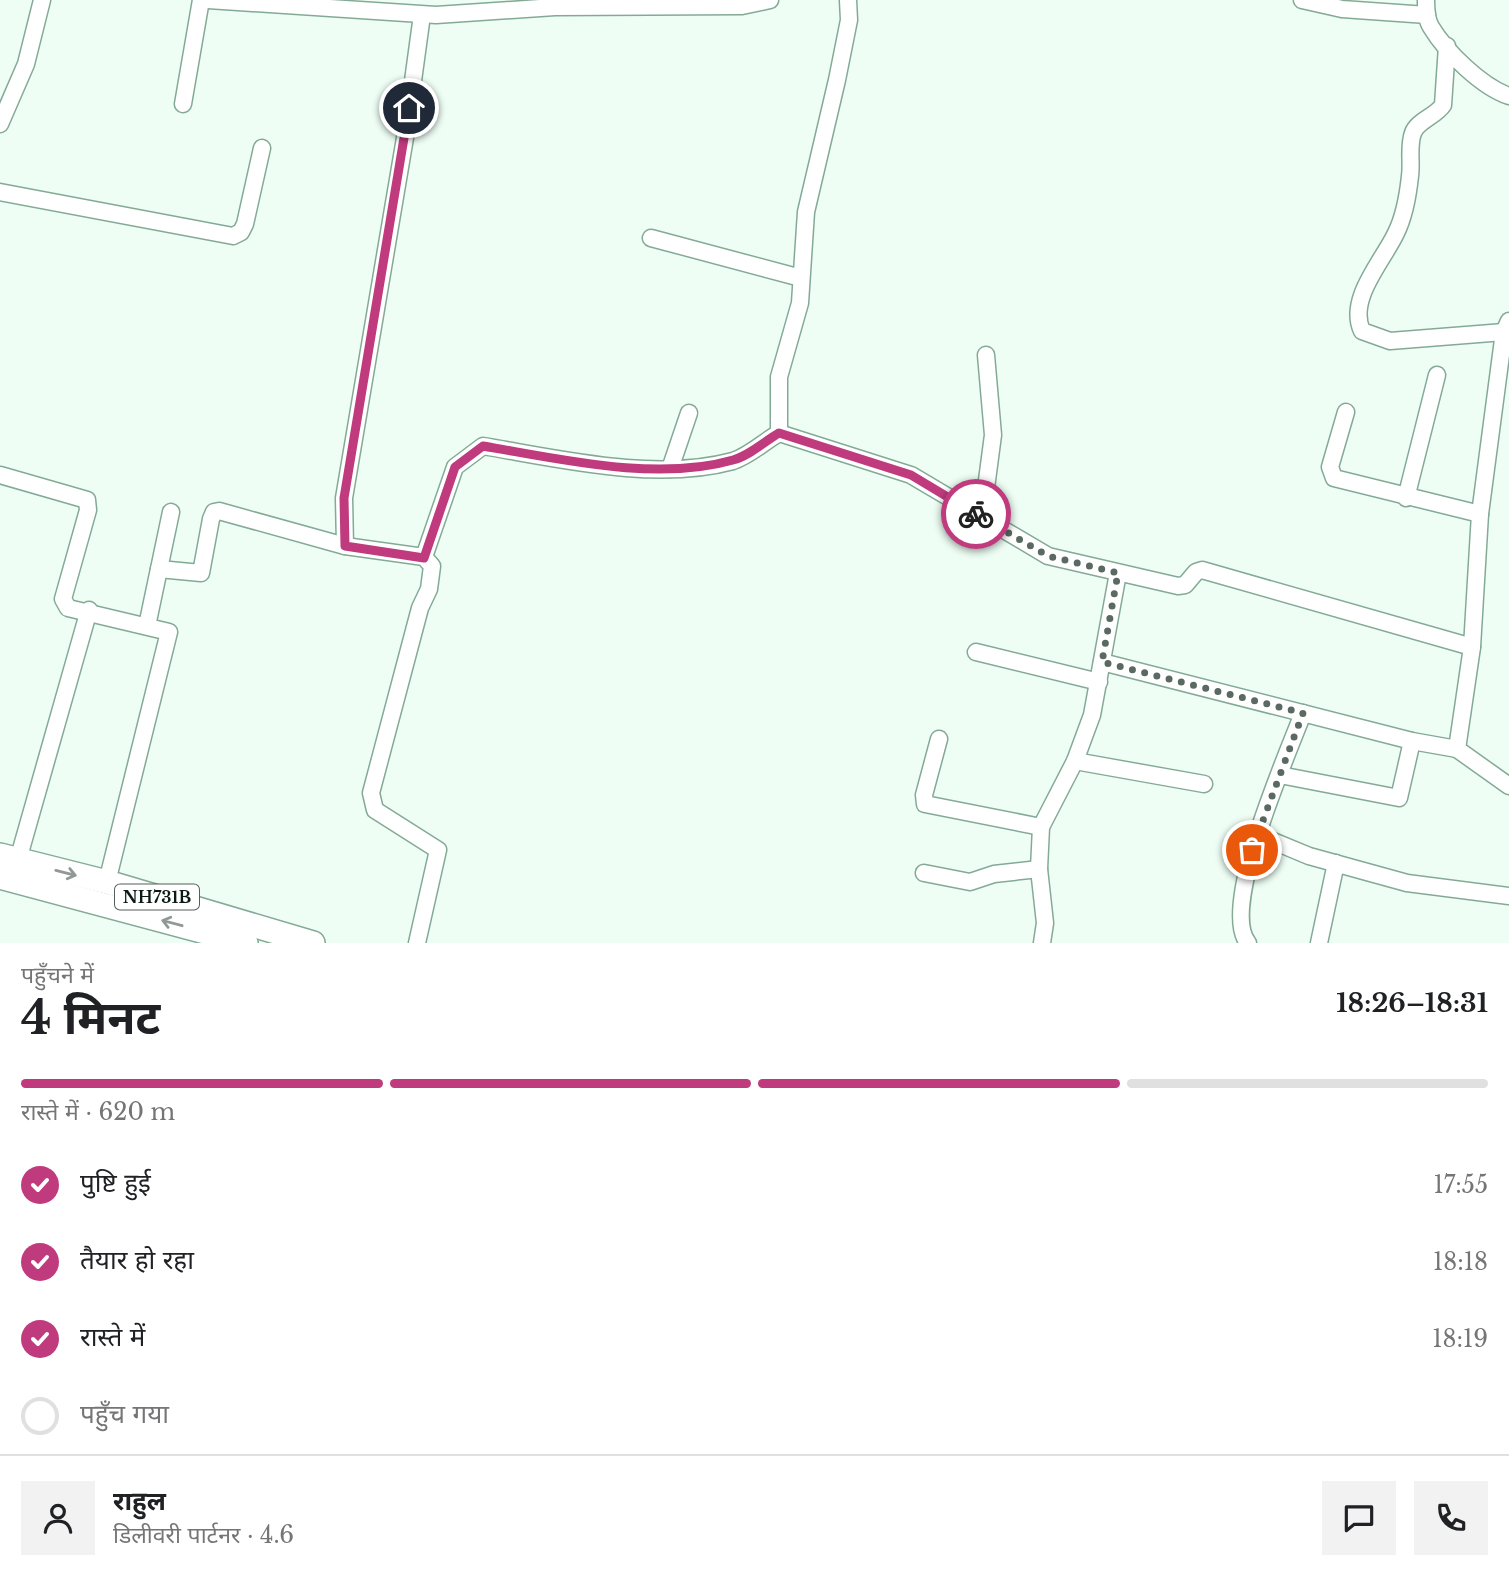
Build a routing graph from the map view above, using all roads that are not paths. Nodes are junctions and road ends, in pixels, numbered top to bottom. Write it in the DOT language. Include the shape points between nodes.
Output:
graph roads {
  1 [pos="43,0"];
  2 [pos="201,0"];
  3 [pos="208,0"];
  4 [pos="770,0"];
  5 [pos="848,0"];
  6 [pos="1302,0"];
  7 [pos="241,1"];
  8 [pos="525,5"];
  9 [pos="1426,8"];
  10 [pos="422,15"];
  11 [pos="1447,46"];
  12 [pos="1509,96"];
  13 [pos="183,104"];
  14 [pos="0,124"];
  15 [pos="262,148"];
  16 [pos="0,191"];
  17 [pos="651,238"];
  18 [pos="801,278"];
  19 [pos="1506,327"];
  20 [pos="986,355"];
  21 [pos="1437,374"];
  22 [pos="1346,412"];
  23 [pos="689,413"];
  24 [pos="779,433"];
  25 [pos="670,469"];
  26 [pos="0,475"];
  27 [pos="1406,498"];
  28 [pos="171,512"];
  29 [pos="1480,514"];
  30 [pos="982,518"];
  31 [pos="345,546"];
  32 [pos="424,558"];
  33 [pos="159,569"];
  34 [pos="1118,573"];
  35 [pos="89,610"];
  36 [pos="147,626"];
  37 [pos="1472,647"];
  38 [pos="976,652"];
  39 [pos="1102,662"];
  40 [pos="1098,682"];
  41 [pos="1303,713"];
  42 [pos="939,739"];
  43 [pos="1412,741"];
  44 [pos="1457,749"];
  45 [pos="1075,761"];
  46 [pos="1280,775"];
  47 [pos="1204,784"];
  48 [pos="1509,786"];
  49 [pos="1041,827"];
  50 [pos="1256,834"];
  51 [pos="9,858"];
  52 [pos="1336,863"];
  53 [pos="1039,869"];
  54 [pos="924,873"];
  55 [pos="0,877"];
  56 [pos="107,882"];
  57 [pos="1509,896"];
  58 [pos="240,942"];
  59 [pos="1244,942"];
  60 [pos="313,943"];
  61 [pos="417,943"];
  62 [pos="1042,943"];
  63 [pos="1319,943"];
  1 -- 14 [label="street" via="26,64"];
  2 -- 13 [label="street"];
  3 -- 7 [label="street"];
  4 -- 8 [label="street" via="742,6"];
  5 -- 18 [label="street" via="840,68 806,212"];
  6 -- 9 [label="street" via="1342,9"];
  7 -- 10 [label="street"];
  8 -- 10 [label="street"];
  9 -- 11 [label="street" via="1431,27"];
  10 -- 31 [label="street" via="344,498"];
  11 -- 12 [label="street" via="1477,80"];
  11 -- 19 [label="street" via="1443,105 1412,134 1403,216 1359,301 1359,324 1362,331 1390,341"];
  15 -- 16 [label="street" via="246,224 233,236"];
  17 -- 18 [label="street"];
  18 -- 24 [label="street" via="800,303 779,377"];
  19 -- 29 [label="street"];
  20 -- 30 [label="street" via="993,435"];
  21 -- 27 [label="street"];
  22 -- 27 [label="street" via="1330,474"];
  23 -- 25 [label="street"];
  24 -- 25 [label="street" via="735,460"];
  24 -- 30 [label="street" via="911,475"];
  25 -- 32 [label="street" via="587,463 483,446 455,467"];
  26 -- 35 [label="street" via="87,500 64,599 68,608"];
  27 -- 29 [label="street"];
  28 -- 33 [label="street"];
  29 -- 37 [label="street"];
  30 -- 34 [label="street" via="1048,556"];
  31 -- 32 [label="street"];
  31 -- 33 [label="street" via="219,510 211,519 201,573"];
  32 -- 61 [label="street" via="432,566 429,589 371,793 375,810 438,850"];
  33 -- 36 [label="street"];
  34 -- 37 [label="street" via="1178,586 1202,570"];
  34 -- 39 [label="street"];
  35 -- 36 [label="street"];
  35 -- 51 [label="street"];
  36 -- 56 [label="street" via="169,632"];
  37 -- 44 [label="street"];
  38 -- 40 [label="street"];
  39 -- 40 [label="street"];
  39 -- 41 [label="street"];
  40 -- 45 [label="street"];
  41 -- 43 [label="street"];
  41 -- 46 [label="street"];
  42 -- 49 [label="street" via="925,804"];
  43 -- 44 [label="street"];
  43 -- 46 [label="street" via="1399,798"];
  44 -- 48 [label="street"];
  45 -- 47 [label="street"];
  45 -- 49 [label="street"];
  46 -- 50 [label="street"];
  49 -- 53 [label="street"];
  50 -- 52 [label="street"];
  50 -- 59 [label="street" via="1239,920"];
  51 -- 56 [label="highway, NH731B, one-way"];
  52 -- 57 [label="street" via="1407,883"];
  52 -- 63 [label="street"];
  53 -- 54 [label="street" via="1001,872 970,882"];
  53 -- 62 [label="street"];
  58 -- 55 [label="highway, one-way"];
  56 -- 60 [label="highway, NH731B"];
}
